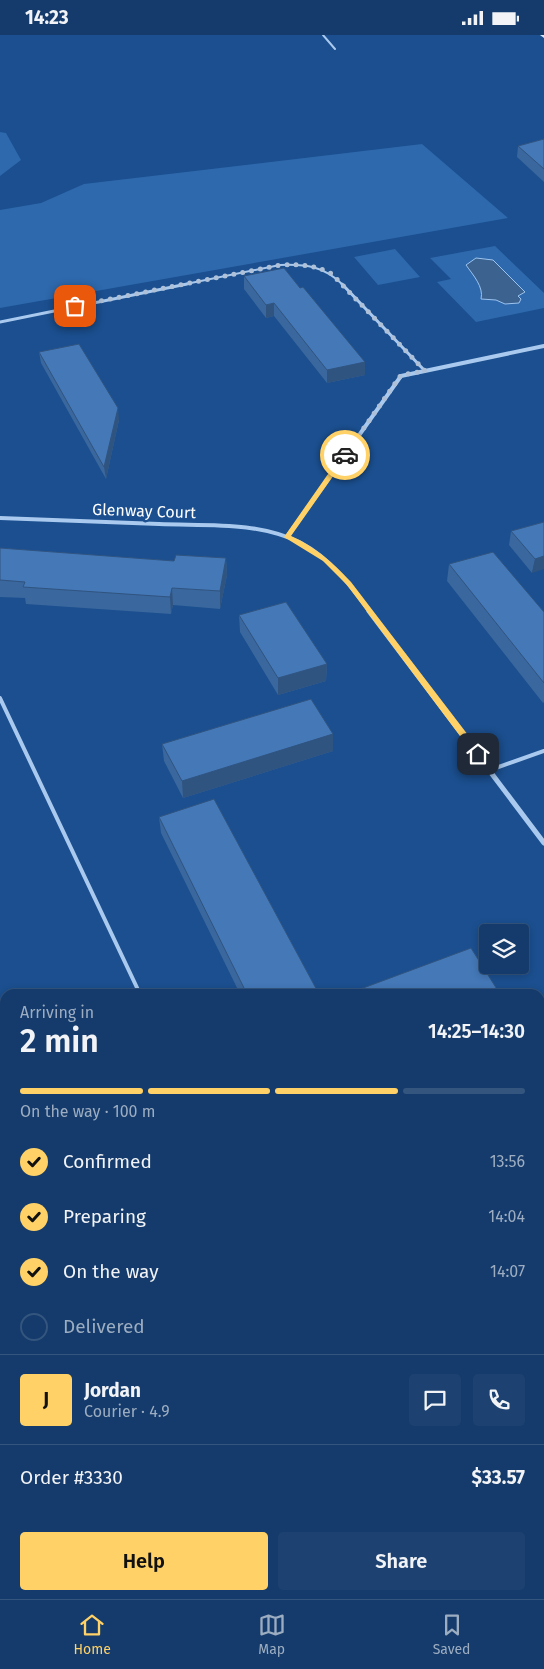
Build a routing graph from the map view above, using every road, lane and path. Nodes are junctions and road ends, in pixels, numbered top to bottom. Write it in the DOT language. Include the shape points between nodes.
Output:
graph roads {
  1 [pos="323,35"];
  2 [pos="335,49"];
  3 [pos="0,321"];
  4 [pos="544,346"];
  5 [pos="425,371"];
  6 [pos="0,517"];
  7 [pos="287,537"];
  8 [pos="0,698"];
  9 [pos="544,751"];
  10 [pos="490,770"];
  11 [pos="544,843"];
  12 [pos="138,989"];
  1 -- 2 [label="lane"];
  3 -- 5 [label="lane" via="280,265 308,265 332,274"];
  4 -- 5 [label="street"];
  5 -- 7 [label="street" via="401,375"];
  6 -- 7 [label="street, Glenway Court" via="224,526"];
  7 -- 10 [label="street, Glenway Court" via="325,559 349,584"];
  8 -- 12 [label="lane"];
  9 -- 10 [label="lane"];
  10 -- 11 [label="street, Glenway Court"];
}
